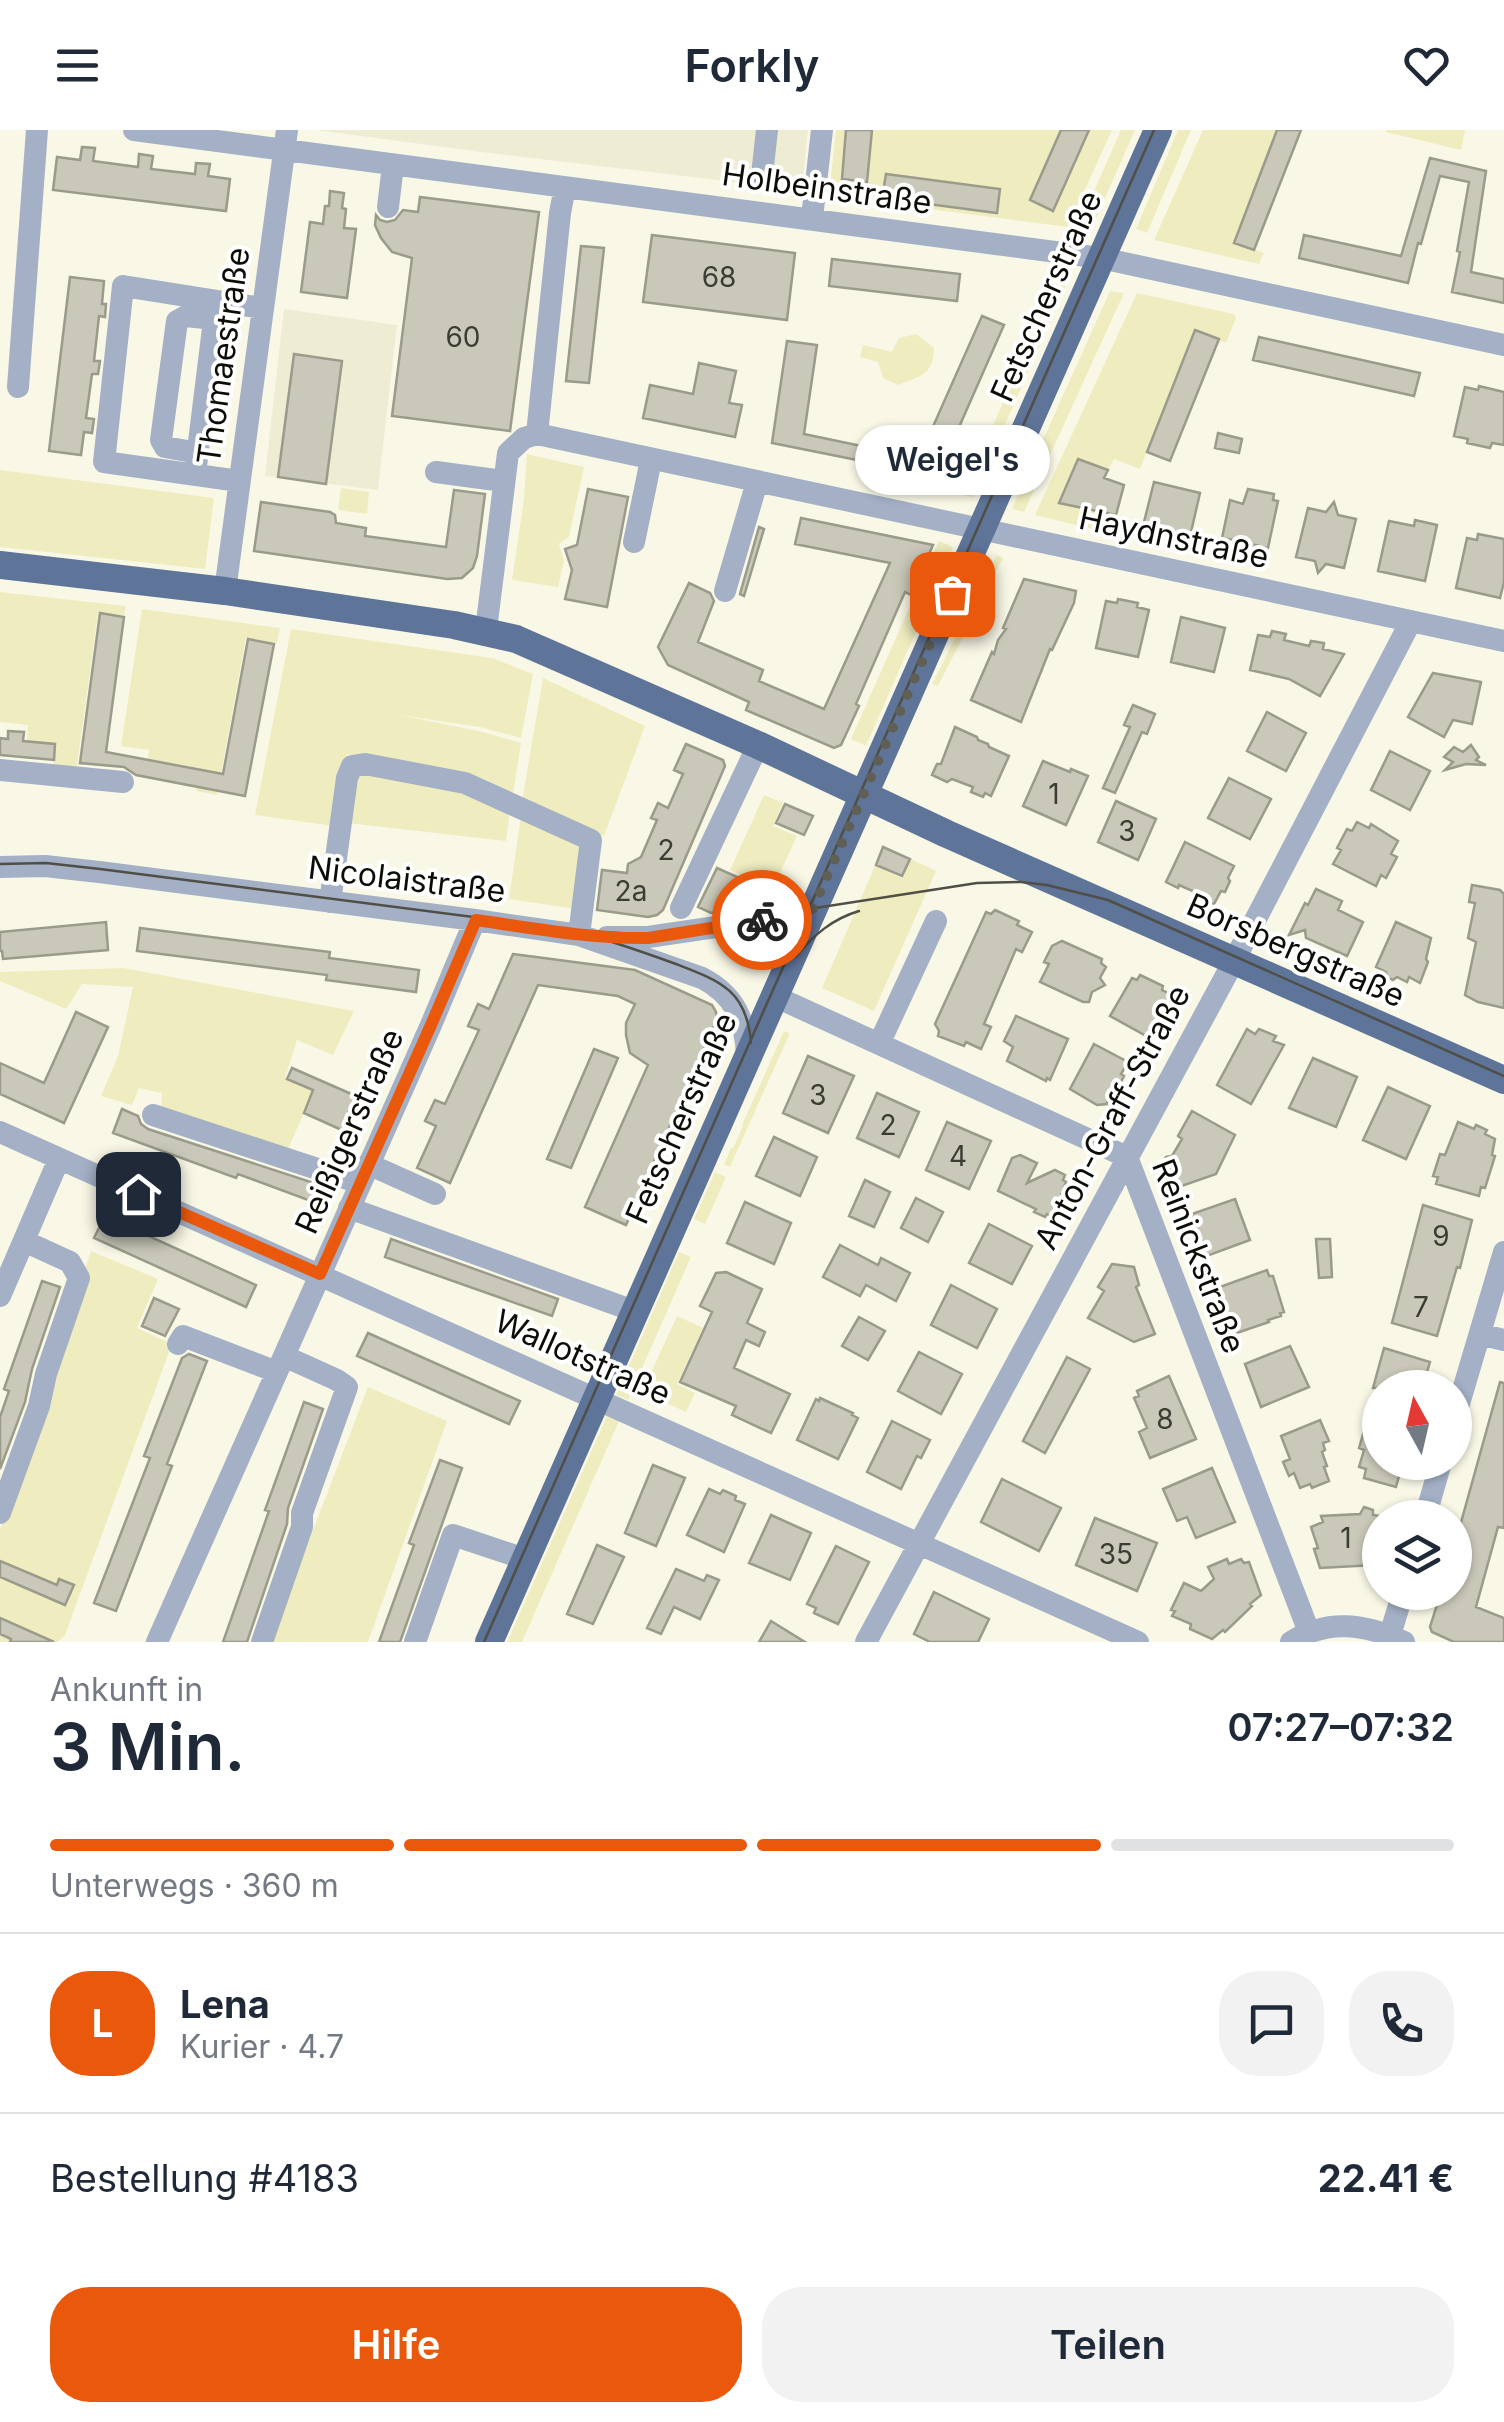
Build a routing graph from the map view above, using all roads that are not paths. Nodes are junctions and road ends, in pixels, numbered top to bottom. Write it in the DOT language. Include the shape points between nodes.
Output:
graph roads {
  1 [pos="37,130"];
  2 [pos="134,130"];
  3 [pos="767,130"];
  4 [pos="822,130"];
  5 [pos="1158,130"];
  6 [pos="286,140"];
  7 [pos="394,165"];
  8 [pos="762,176"];
  9 [pos="565,187"];
  10 [pos="388,207"];
  11 [pos="812,218"];
  12 [pos="1101,258"];
  13 [pos="262,308"];
  14 [pos="215,310"];
  15 [pos="1504,346"];
  16 [pos="18,388"];
  17 [pos="537,434"];
  18 [pos="652,460"];
  19 [pos="196,464"];
  20 [pos="436,472"];
  21 [pos="239,481"];
  22 [pos="757,482"];
  23 [pos="502,487"];
  24 [pos="981,529"];
  25 [pos="634,542"];
  26 [pos="0,565"];
  27 [pos="225,591"];
  28 [pos="725,591"];
  29 [pos="1411,621"];
  30 [pos="486,630"];
  31 [pos="1504,641"];
  32 [pos="758,744"];
  33 [pos="0,770"];
  34 [pos="122,782"];
  35 [pos="864,794"];
  36 [pos="0,867"];
  37 [pos="330,902"];
  38 [pos="681,908"];
  39 [pos="811,913"];
  40 [pos="476,920"];
  41 [pos="936,921"];
  42 [pos="579,935"];
  43 [pos="1234,960"];
  44 [pos="774,996"];
  45 [pos="879,1044"];
  46 [pos="747,1057"];
  47 [pos="1504,1080"];
  48 [pos="153,1115"];
  49 [pos="0,1132"];
  50 [pos="1127,1158"];
  51 [pos="59,1159"];
  52 [pos="364,1173"];
  53 [pos="435,1194"];
  54 [pos="349,1208"];
  55 [pos="24,1241"];
  56 [pos="1504,1252"];
  57 [pos="6,1263"];
  58 [pos="320,1274"];
  59 [pos="0,1296"];
  60 [pos="634,1311"];
  61 [pos="1480,1334"];
  62 [pos="1504,1340"];
  63 [pos="178,1344"];
  64 [pos="280,1364"];
  65 [pos="1469,1370"];
  66 [pos="596,1398"];
  67 [pos="0,1513"];
  68 [pos="918,1544"];
  69 [pos="525,1559"];
  70 [pos="1400,1610"];
  71 [pos="1300,1637"];
  72 [pos="1394,1640"];
  73 [pos="157,1642"];
  74 [pos="262,1642"];
  75 [pos="415,1642"];
  76 [pos="489,1642"];
  77 [pos="866,1642"];
  78 [pos="1138,1642"];
  1 -- 16 [label="street"];
  2 -- 6 [label="street, Holbeinstraße"];
  3 -- 8 [label="street"];
  4 -- 11 [label="street"];
  5 -- 12 [label="main road, Fetscherstraße"];
  6 -- 7 [label="street, Holbeinstraße"];
  6 -- 13 [label="street, Thomaestraße"];
  7 -- 9 [label="street, Holbeinstraße"];
  7 -- 10 [label="street"];
  9 -- 11 [label="street, Holbeinstraße"];
  9 -- 17 [label="street"];
  11 -- 12 [label="street, Holbeinstraße"];
  12 -- 15 [label="street, Holbeinstraße"];
  12 -- 24 [label="main road, Fetscherstraße"];
  13 -- 14 [label="street"];
  13 -- 21 [label="street, Thomaestraße"];
  14 -- 19 [label="street"];
  14 -- 19 [label="street" via="177,321 162,440"];
  14 -- 19 [label="street" via="123,286 104,462"];
  17 -- 18 [label="street, Haydnstraße"];
  17 -- 23 [label="street" via="508,453"];
  18 -- 22 [label="street, Haydnstraße"];
  18 -- 25 [label="street"];
  19 -- 21 [label="street"];
  20 -- 23 [label="street"];
  21 -- 27 [label="street, Thomaestraße"];
  22 -- 24 [label="street, Haydnstraße"];
  22 -- 28 [label="street"];
  23 -- 30 [label="street"];
  24 -- 29 [label="street, Haydnstraße"];
  24 -- 35 [label="main road, Fetscherstraße"];
  26 -- 27 [label="main road, Borsbergstraße"];
  27 -- 30 [label="main road, Borsbergstraße"];
  29 -- 31 [label="street, Haydnstraße"];
  29 -- 43 [label="street, Anton-Graff-Straße"];
  30 -- 32 [label="main road, Borsbergstraße"];
  32 -- 35 [label="main road, Borsbergstraße"];
  32 -- 38 [label="street"];
  33 -- 34 [label="street"];
  35 -- 39 [label="main road, Fetscherstraße"];
  35 -- 43 [label="main road, Borsbergstraße"];
  36 -- 37 [label="street, Nicolaistraße" via="45,866"];
  37 -- 40 [label="street, Nicolaistraße"];
  37 -- 42 [label="street" via="347,778 352,766 365,764 465,782 591,840"];
  39 -- 42 [label="street" via="648,938"];
  39 -- 44 [label="main road, Fetscherstraße"];
  40 -- 42 [label="street, Nicolaistraße"];
  40 -- 52 [label="street, Reißigerstraße"];
  41 -- 45 [label="street"];
  42 -- 46 [label="street, Nicolaistraße" via="716,986 741,1016"];
  43 -- 47 [label="main road, Borsbergstraße"];
  43 -- 50 [label="street, Anton-Graff-Straße"];
  44 -- 45 [label="street, Reinickstraße"];
  44 -- 46 [label="main road, Fetscherstraße"];
  45 -- 50 [label="street, Reinickstraße"];
  46 -- 60 [label="main road, Fetscherstraße"];
  48 -- 52 [label="street"];
  49 -- 51 [label="street, Wallotstraße"];
  50 -- 68 [label="street, Anton-Graff-Straße"];
  50 -- 71 [label="street, Reinickstraße"];
  51 -- 55 [label="street"];
  51 -- 58 [label="street, Wallotstraße"];
  52 -- 53 [label="street"];
  52 -- 54 [label="street, Reißigerstraße"];
  54 -- 58 [label="street, Reißigerstraße"];
  54 -- 60 [label="street, Wallotstraße"];
  55 -- 57 [label="street"];
  55 -- 67 [label="street" via="70,1262 79,1278"];
  56 -- 61 [label="street"];
  57 -- 59 [label="street"];
  58 -- 64 [label="street, Reißigerstraße"];
  58 -- 66 [label="street, Wallotstraße"];
  60 -- 66 [label="main road, Fetscherstraße"];
  61 -- 62 [label="street"];
  61 -- 65 [label="street"];
  63 -- 64 [label="street" via="183,1336"];
  64 -- 73 [label="street, Reißigerstraße"];
  64 -- 74 [label="street" via="346,1388"];
  66 -- 68 [label="street, Wallotstraße"];
  66 -- 69 [label="main road, Fetscherstraße"];
  68 -- 77 [label="street, Anton-Graff-Straße"];
  68 -- 78 [label="street, Wallotstraße"];
  69 -- 75 [label="street" via="453,1535"];
  69 -- 76 [label="main road, Fetscherstraße"];
  70 -- 72 [label="street"];
  71 -- 72 [label="street" via="1337,1625 1363,1626"];
}
